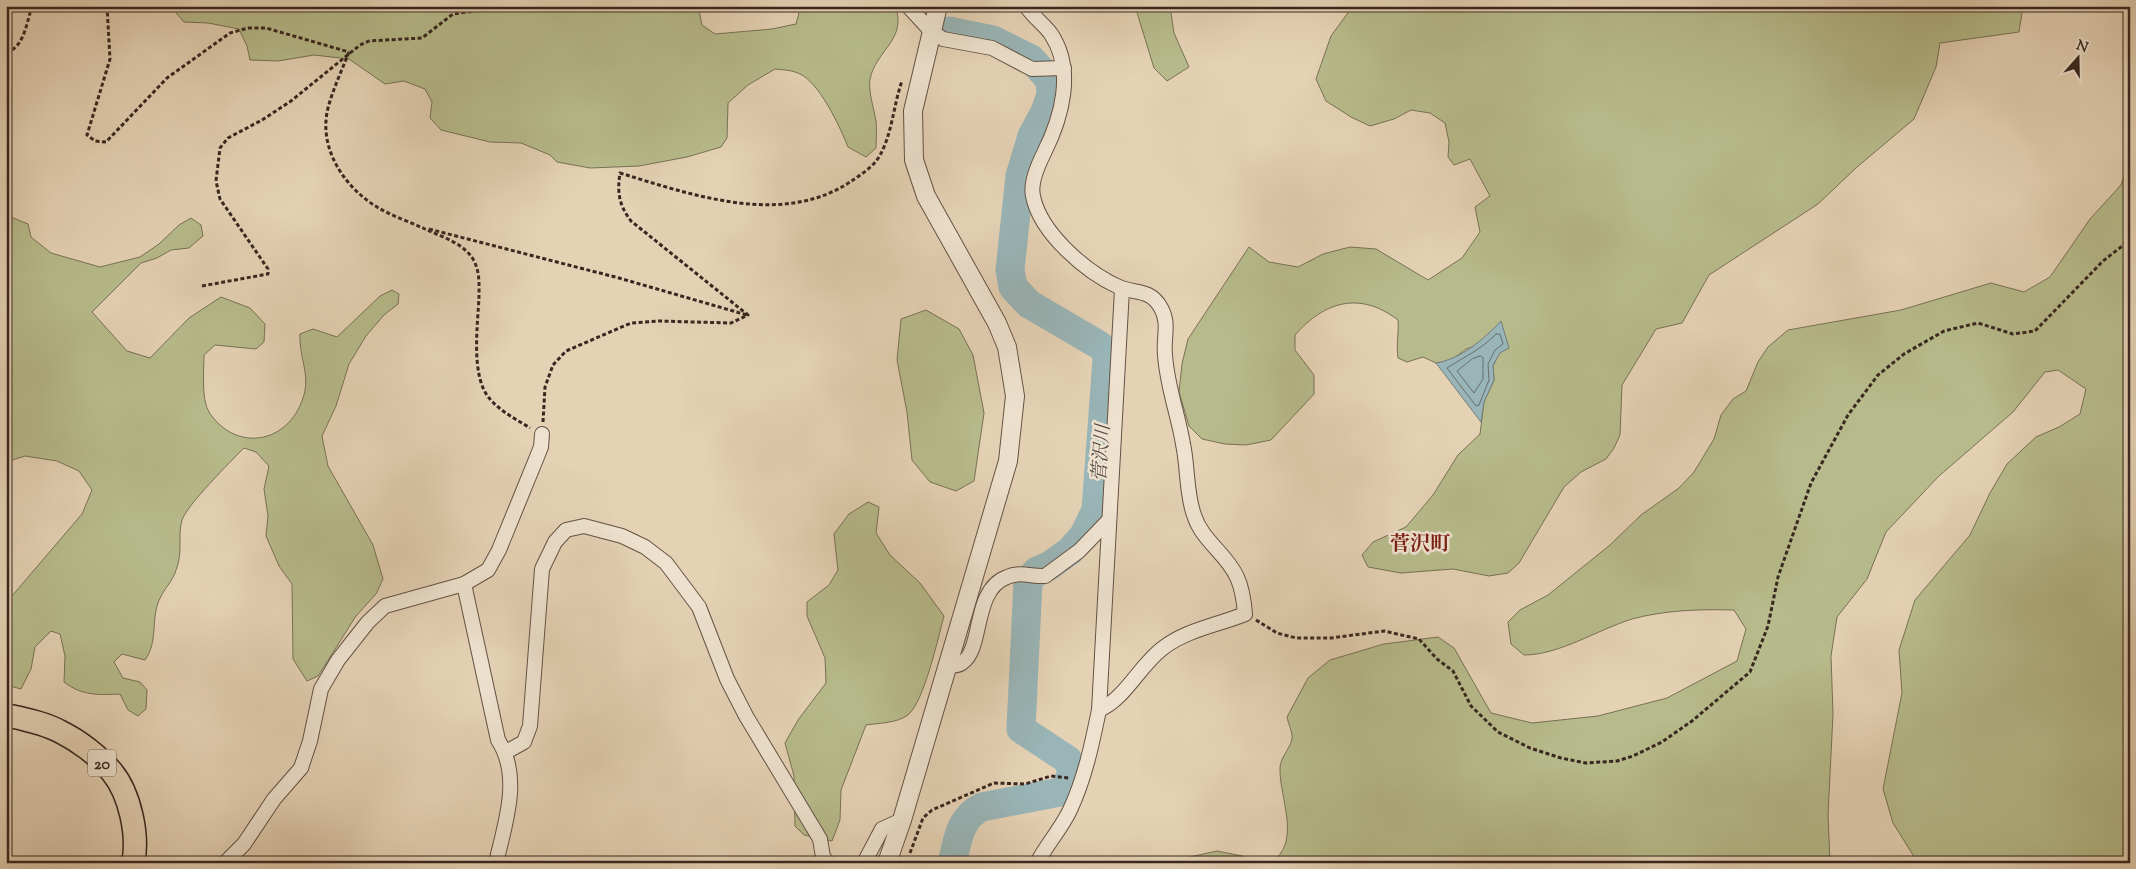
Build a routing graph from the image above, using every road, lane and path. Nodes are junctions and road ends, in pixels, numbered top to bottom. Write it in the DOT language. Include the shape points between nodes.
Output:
graph roads {
  1 [pos="32,6"];
  2 [pos="107,6"];
  3 [pos="512,6"];
  4 [pos="908,6"];
  5 [pos="938,6"];
  6 [pos="1026,6"];
  7 [pos="931,31"];
  8 [pos="6,52"];
  9 [pos="349,52"];
  10 [pos="1057,68"];
  11 [pos="904,75"];
  12 [pos="421,227"];
  13 [pos="2130,240"];
  14 [pos="202,286"];
  15 [pos="1122,289"];
  16 [pos="748,315"];
  17 [pos="542,434"];
  18 [pos="1108,521"];
  19 [pos="464,584"];
  20 [pos="1245,614"];
  21 [pos="947,666"];
  22 [pos="1099,710"];
  23 [pos="6,715"];
  24 [pos="506,752"];
  25 [pos="1063,776"];
  26 [pos="902,820"];
  27 [pos="908,858"];
  28 [pos="133,863"];
  29 [pos="225,863"];
  30 [pos="496,863"];
  31 [pos="828,863"];
  32 [pos="864,863"];
  33 [pos="887,863"];
  34 [pos="1037,863"];
  1 -- 8 [label="path" via="20,44"];
  2 -- 9 [label="path" via="110,59 87,135 95,141 106,142 167,78 230,33 266,28"];
  3 -- 9 [label="path" via="453,14 422,38 369,41"];
  4 -- 7 [label="street"];
  5 -- 7 [label="street"];
  6 -- 10 [label="street" via="1051,34 1060,53"];
  7 -- 10 [label="street" via="943,39 992,48 1032,69"];
  7 -- 21 [label="street" via="913,111 914,160 926,196 997,323 1007,347 1015,396 1008,461"];
  9 -- 12 [label="path" via="328,108 325,126 336,166 347,182 376,206"];
  9 -- 14 [label="path" via="290,101 228,138 220,148 216,181 220,199 268,269 268,274"];
  10 -- 15 [label="street" via="1065,88 1062,105 1032,196 1057,240 1105,281"];
  11 -- 16 [label="path" via="885,146 876,162 832,194 803,202 772,205 727,201 620,173 618,198 631,221"];
  12 -- 16 [label="path"];
  12 -- 17 [label="path" via="458,245 473,260 480,283 478,369 481,385 506,414"];
  13 -- 20 [label="path" via="2103,261 2035,332 2013,334 1978,324 1944,331 1904,354 1878,375 1848,415 1811,483 1778,578 1768,626 1750,672 1692,721 1662,742 1633,756 1618,762 1586,763 1530,748 1498,732 1471,706 1453,671 1419,639 1384,631 1331,638 1296,638 1277,633"];
  15 -- 18 [label="street"];
  15 -- 20 [label="street" via="1140,290 1161,306 1167,322 1164,355 1183,444 1193,515 1205,538 1237,576"];
  16 -- 17 [label="path" via="731,323 631,323 566,351 553,365 545,387"];
  17 -- 19 [label="street" via="541,447 500,550 488,570"];
  18 -- 21 [label="street" via="1079,551 1046,576 1008,576 995,584 986,596 968,658 960,665"];
  18 -- 22 [label="street"];
  19 -- 24 [label="street" via="498,740"];
  19 -- 29 [label="street" via="385,606 368,622 338,660 321,689 301,768 274,799 244,844"];
  20 -- 22 [label="street" via="1177,639 1163,648 1111,704"];
  21 -- 26 [label="street"];
  22 -- 34 [label="street" via="1090,759 1070,811"];
  23 -- 28 [label="main road, 20" via="60,731 90,751 113,773 127,802 136,834"];
  24 -- 30 [label="street" via="511,798"];
  24 -- 31 [label="street" via="524,742 530,726 542,569 555,542 566,530 584,526 622,536 645,547 666,563 699,607 746,716 820,839 823,857"];
  25 -- 27 [label="path" via="1025,784 994,783 932,810 923,818"];
  26 -- 32 [label="street" via="882,829"];
  26 -- 33 [label="street"];
}
